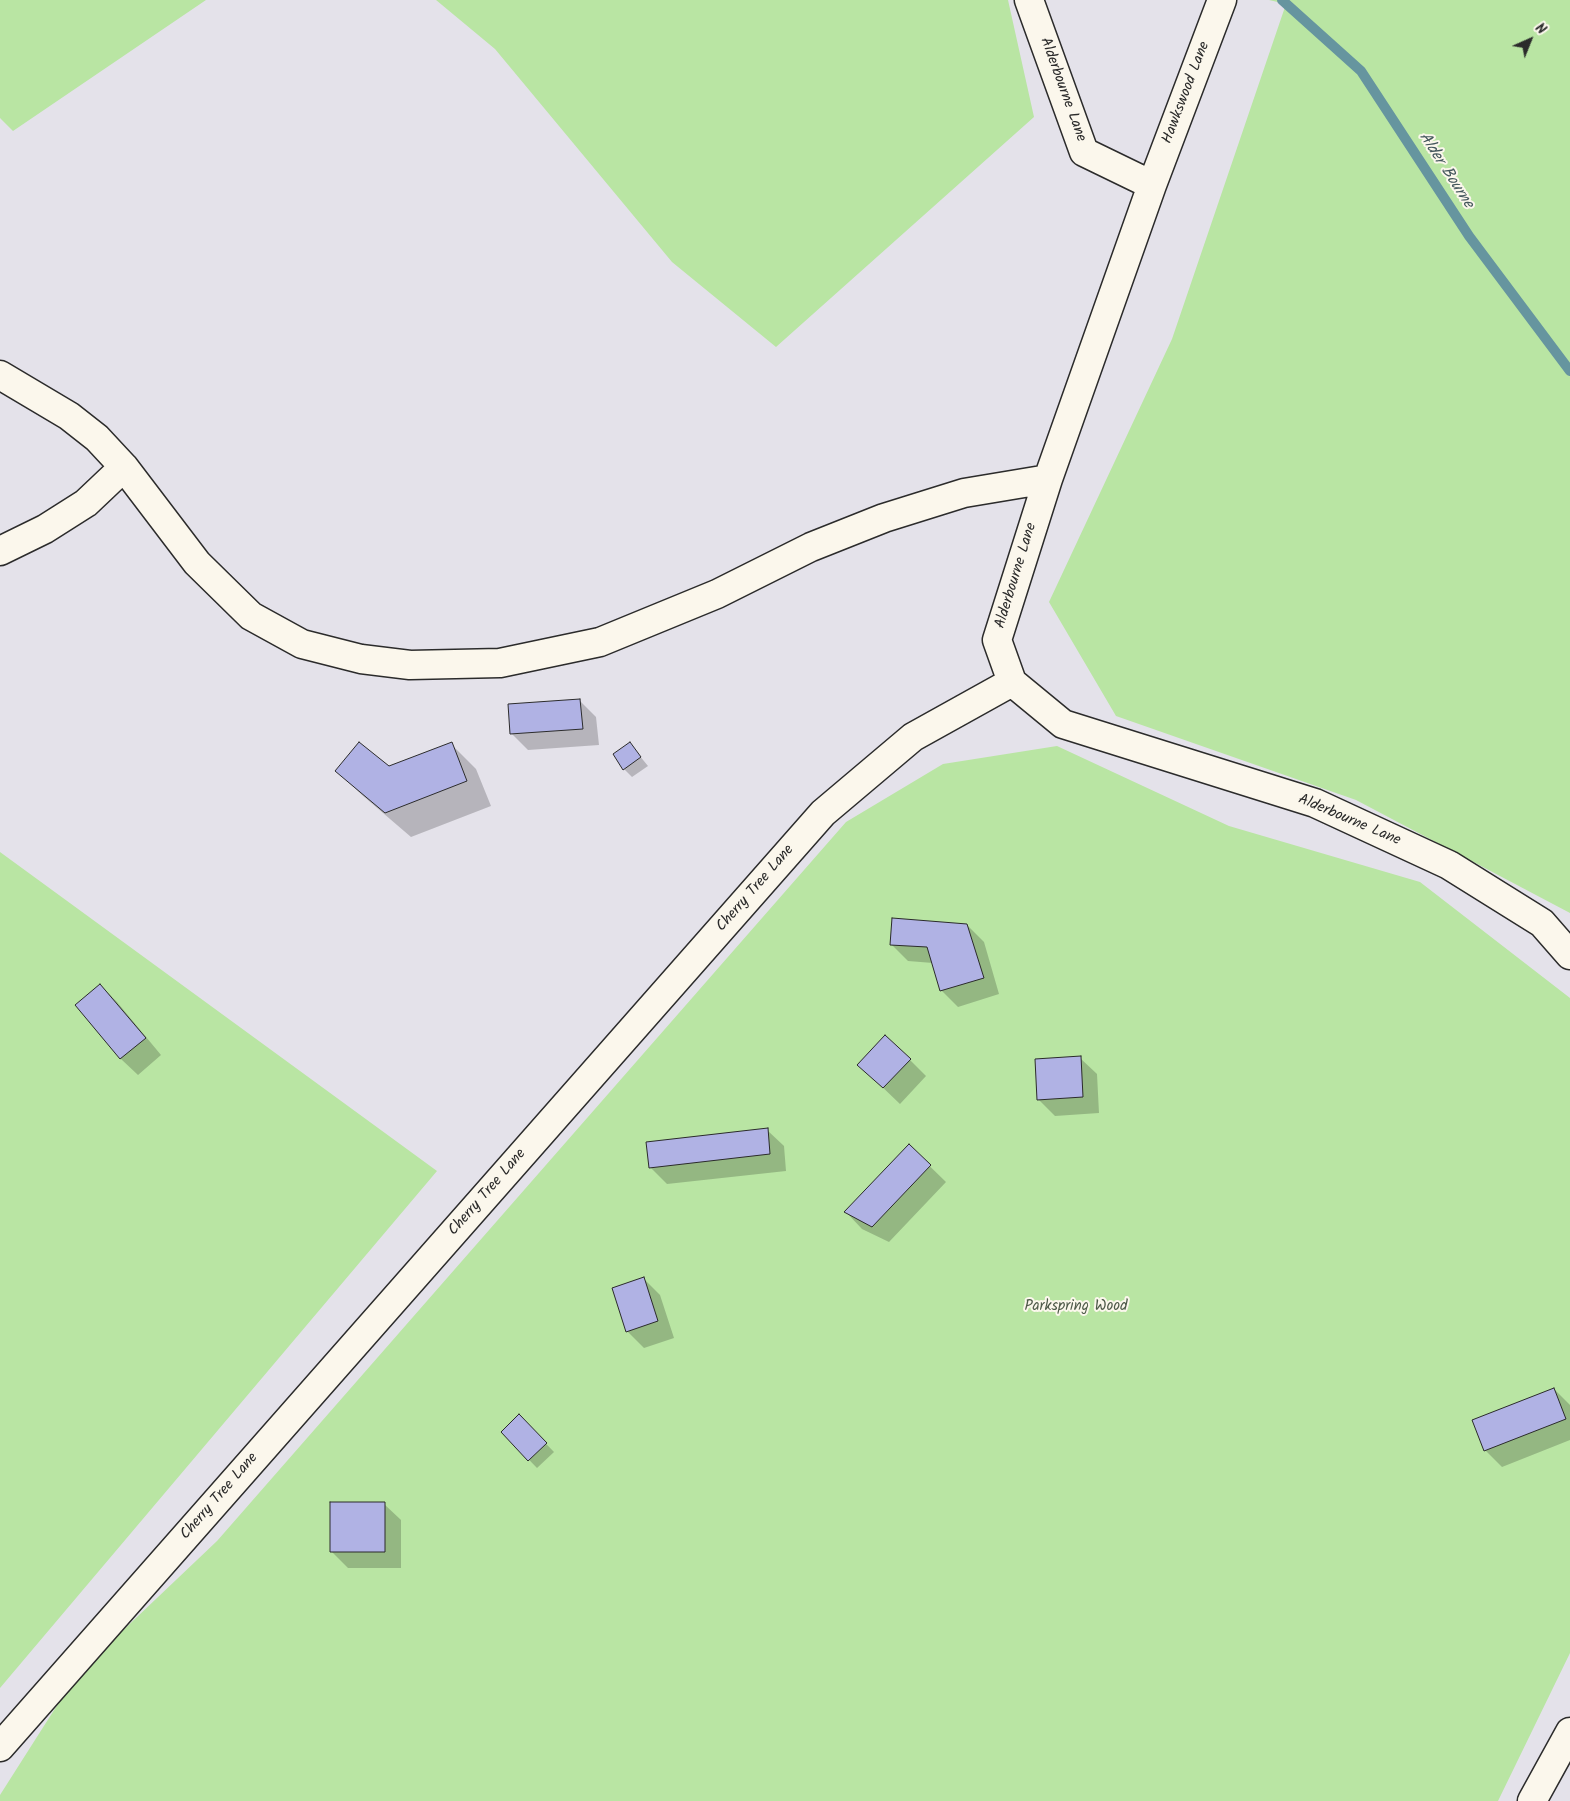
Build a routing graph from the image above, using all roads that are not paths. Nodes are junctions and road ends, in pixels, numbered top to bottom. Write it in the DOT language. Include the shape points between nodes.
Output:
graph roads {
  1 [pos="1029,0"];
  2 [pos="1222,0"];
  3 [pos="1152,185"];
  4 [pos="0,375"];
  5 [pos="124,467"];
  6 [pos="1048,479"];
  7 [pos="0,551"];
  8 [pos="1012,682"];
  9 [pos="1570,955"];
  10 [pos="1570,1732"];
  11 [pos="0,1747"];
  12 [pos="1532,1801"];
  1 -- 3 [label="street, Alderbourne Lane" via="1084,152"];
  2 -- 3 [label="street, Hawkswood Lane"];
  3 -- 6 [label="street, Alderbourne Lane"];
  4 -- 5 [label="street" via="69,416 97,438"];
  5 -- 6 [label="street" via="197,563 251,616 302,644 361,659 410,665 500,663 600,642 717,594 811,547 884,518 964,493"];
  5 -- 7 [label="street" via="86,503"];
  6 -- 8 [label="street, Alderbourne Lane" via="997,640"];
  8 -- 9 [label="street, Alderbourne Lane" via="1063,724 1315,803 1449,865 1542,923"];
  8 -- 11 [label="street, Cherry Tree Lane" via="913,737 823,813"];
  10 -- 12 [label="street"];
}
